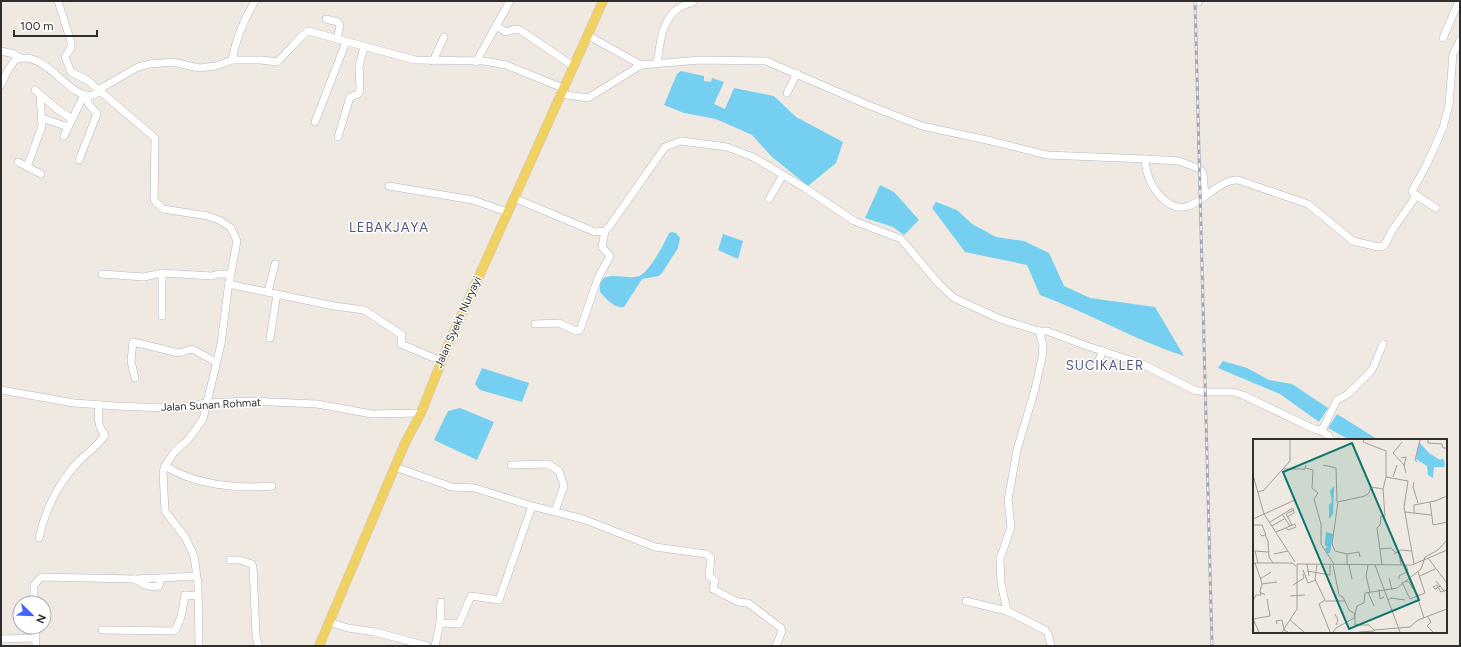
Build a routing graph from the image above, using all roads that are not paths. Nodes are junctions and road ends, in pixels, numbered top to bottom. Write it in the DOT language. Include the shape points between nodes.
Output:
graph roads {
  1 [pos="58,1"];
  2 [pos="255,1"];
  3 [pos="510,1"];
  4 [pos="603,1"];
  5 [pos="694,1"];
  6 [pos="1459,1"];
  7 [pos="326,19"];
  8 [pos="496,26"];
  9 [pos="587,34"];
  10 [pos="444,37"];
  11 [pos="1443,38"];
  12 [pos="337,39"];
  13 [pos="1460,40"];
  14 [pos="346,42"];
  15 [pos="364,47"];
  16 [pos="1,51"];
  17 [pos="20,58"];
  18 [pos="232,60"];
  19 [pos="433,61"];
  20 [pos="476,62"];
  21 [pos="657,63"];
  22 [pos="640,65"];
  23 [pos="573,66"];
  24 [pos="797,73"];
  25 [pos="1,85"];
  26 [pos="562,91"];
  27 [pos="98,92"];
  28 [pos="787,93"];
  29 [pos="85,95"];
  30 [pos="42,118"];
  31 [pos="72,119"];
  32 [pos="315,122"];
  33 [pos="68,127"];
  34 [pos="64,136"];
  35 [pos="338,136"];
  36 [pos="1145,159"];
  37 [pos="79,160"];
  38 [pos="18,162"];
  39 [pos="27,167"];
  40 [pos="41,174"];
  41 [pos="783,175"];
  42 [pos="389,186"];
  43 [pos="1205,196"];
  44 [pos="1418,196"];
  45 [pos="514,198"];
  46 [pos="769,199"];
  47 [pos="1436,208"];
  48 [pos="507,212"];
  49 [pos="605,231"];
  50 [pos="275,264"];
  51 [pos="162,273"];
  52 [pos="102,274"];
  53 [pos="230,274"];
  54 [pos="228,284"];
  55 [pos="268,292"];
  56 [pos="277,294"];
  57 [pos="162,316"];
  58 [pos="535,324"];
  59 [pos="1039,331"];
  60 [pos="270,338"];
  61 [pos="1383,344"];
  62 [pos="1103,352"];
  63 [pos="441,361"];
  64 [pos="216,362"];
  65 [pos="1097,364"];
  66 [pos="135,378"];
  67 [pos="1,390"];
  68 [pos="206,403"];
  69 [pos="99,405"];
  70 [pos="421,413"];
  71 [pos="1319,430"];
  72 [pos="1330,439"];
  73 [pos="511,465"];
  74 [pos="165,466"];
  75 [pos="395,467"];
  76 [pos="272,486"];
  77 [pos="532,506"];
  78 [pos="555,511"];
  79 [pos="39,538"];
  80 [pos="230,560"];
  81 [pos="196,576"];
  82 [pos="34,595"];
  83 [pos="197,596"];
  84 [pos="966,601"];
  85 [pos="441,602"];
  86 [pos="1007,611"];
  87 [pos="329,622"];
  88 [pos="440,623"];
  89 [pos="102,630"];
  90 [pos="1,639"];
  91 [pos="35,642"];
  92 [pos="199,646"];
  93 [pos="258,646"];
  94 [pos="319,646"];
  95 [pos="427,646"];
  96 [pos="435,646"];
  97 [pos="776,646"];
  98 [pos="1051,646"];
  1 -- 27 [label="street" via="71,42 71,48 65,57 69,69 71,73 87,80"];
  2 -- 18 [label="street" via="238,34"];
  3 -- 8 [label="street"];
  4 -- 9 [label="main road, Jalan Syekh Nuryayi"];
  5 -- 21 [label="street" via="675,10 669,19 662,36"];
  6 -- 11 [label="street"];
  7 -- 12 [label="street" via="338,22 340,26"];
  8 -- 20 [label="street"];
  8 -- 23 [label="street" via="506,32 520,30"];
  9 -- 22 [label="street"];
  9 -- 23 [label="main road, Jalan Syekh Nuryayi"];
  10 -- 19 [label="street"];
  12 -- 14 [label="street"];
  12 -- 18 [label="street" via="308,31 303,33 287,54 277,62"];
  13 -- 44 [label="street" via="1453,54 1449,105 1443,128 1413,188 1413,193"];
  14 -- 15 [label="street"];
  14 -- 32 [label="street"];
  15 -- 19 [label="street" via="410,59"];
  15 -- 35 [label="street" via="359,66 360,91 350,98"];
  16 -- 17 [label="street"];
  17 -- 25 [label="street" via="11,64"];
  17 -- 29 [label="street" via="36,59 76,92"];
  18 -- 27 [label="street" via="216,66 199,68 173,62 150,64 138,67"];
  19 -- 20 [label="street"];
  20 -- 26 [label="street" via="509,66"];
  21 -- 22 [label="street"];
  21 -- 24 [label="street" via="700,60 766,61"];
  22 -- 26 [label="street" via="588,98 577,98"];
  23 -- 26 [label="main road, Jalan Syekh Nuryayi"];
  24 -- 28 [label="street"];
  24 -- 36 [label="street" via="922,126 1047,156"];
  26 -- 45 [label="main road, Jalan Syekh Nuryayi"];
  27 -- 29 [label="street"];
  27 -- 53 [label="street" via="155,138 153,195 158,205 163,209 208,216 221,221 234,233 237,248"];
  29 -- 31 [label="street"];
  29 -- 37 [label="street" via="97,116"];
  30 -- 31 [label="street" via="38,92"];
  30 -- 33 [label="street"];
  30 -- 39 [label="street" via="42,126"];
  31 -- 33 [label="street"];
  33 -- 34 [label="street"];
  36 -- 43 [label="street" via="1179,161 1200,169 1203,173"];
  36 -- 43 [label="street" via="1152,188 1167,203 1186,208"];
  38 -- 39 [label="street"];
  39 -- 40 [label="street"];
  41 -- 46 [label="street"];
  41 -- 49 [label="street" via="753,157 727,147 677,142 660,152"];
  41 -- 59 [label="street" via="854,221 901,239 954,298 1000,319"];
  42 -- 48 [label="street" via="473,200"];
  43 -- 44 [label="street" via="1227,182 1238,180 1308,204 1350,239 1378,247 1384,246 1393,229"];
  44 -- 47 [label="street"];
  45 -- 48 [label="main road, Jalan Syekh Nuryayi"];
  45 -- 49 [label="street" via="595,232"];
  48 -- 63 [label="main road, Jalan Syekh Nuryayi"];
  49 -- 58 [label="street" via="602,247 610,256 598,278 580,330 576,331 559,323"];
  50 -- 55 [label="street"];
  51 -- 52 [label="street" via="144,277"];
  51 -- 53 [label="street" via="212,276"];
  51 -- 57 [label="street"];
  53 -- 54 [label="street"];
  54 -- 55 [label="street"];
  54 -- 64 [label="street" via="221,344"];
  55 -- 56 [label="street"];
  56 -- 60 [label="street"];
  56 -- 63 [label="street" via="364,310 402,335 401,344"];
  59 -- 62 [label="street" via="1047,331"];
  59 -- 86 [label="street" via="1043,345 1042,358 1036,389 1017,450 1008,500 1011,527 1000,559 1001,583"];
  61 -- 71 [label="street" via="1372,370 1348,394 1338,400 1324,426"];
  62 -- 65 [label="street"];
  62 -- 71 [label="street" via="1142,364 1194,390 1243,395"];
  63 -- 70 [label="main road, Jalan Syekh Nuryayi"];
  64 -- 66 [label="street" via="192,349 179,352 133,342 131,361"];
  64 -- 68 [label="street"];
  67 -- 69 [label="street, Jalan Sunan Rohmat"];
  68 -- 69 [label="street, Jalan Sunan Rohmat" via="184,408"];
  68 -- 70 [label="street, Jalan Sunan Rohmat" via="290,402 372,414"];
  68 -- 74 [label="street" via="198,428 175,451"];
  69 -- 79 [label="street" via="98,418 105,435 100,444 81,460 64,480 48,510"];
  70 -- 75 [label="main road, Jalan Syekh Nuryayi"];
  71 -- 72 [label="street"];
  73 -- 78 [label="street" via="548,464 559,471 564,486"];
  74 -- 76 [label="street" via="183,477 208,482 247,487"];
  74 -- 81 [label="street" via="165,511 192,549"];
  75 -- 77 [label="street" via="452,487 475,488"];
  75 -- 87 [label="main road, Jalan Syekh Nuryayi"];
  77 -- 78 [label="street"];
  77 -- 88 [label="street" via="499,600 471,596 459,624"];
  78 -- 97 [label="street" via="587,520 655,547 701,552 710,556 708,576 715,581 713,589 738,602 748,603 782,629"];
  80 -- 93 [label="street" via="247,562 253,567"];
  81 -- 82 [label="street" via="161,578 160,586 152,587 147,587 135,579 41,577 34,585"];
  81 -- 83 [label="street"];
  83 -- 89 [label="street" via="185,595 181,617 175,631"];
  83 -- 92 [label="street"];
  84 -- 86 [label="street"];
  85 -- 88 [label="street"];
  86 -- 98 [label="street" via="1045,630"];
  87 -- 94 [label="main road, Jalan Syekh Nuryayi"];
  87 -- 95 [label="street"];
  88 -- 96 [label="street"];
  90 -- 91 [label="street"];
}
